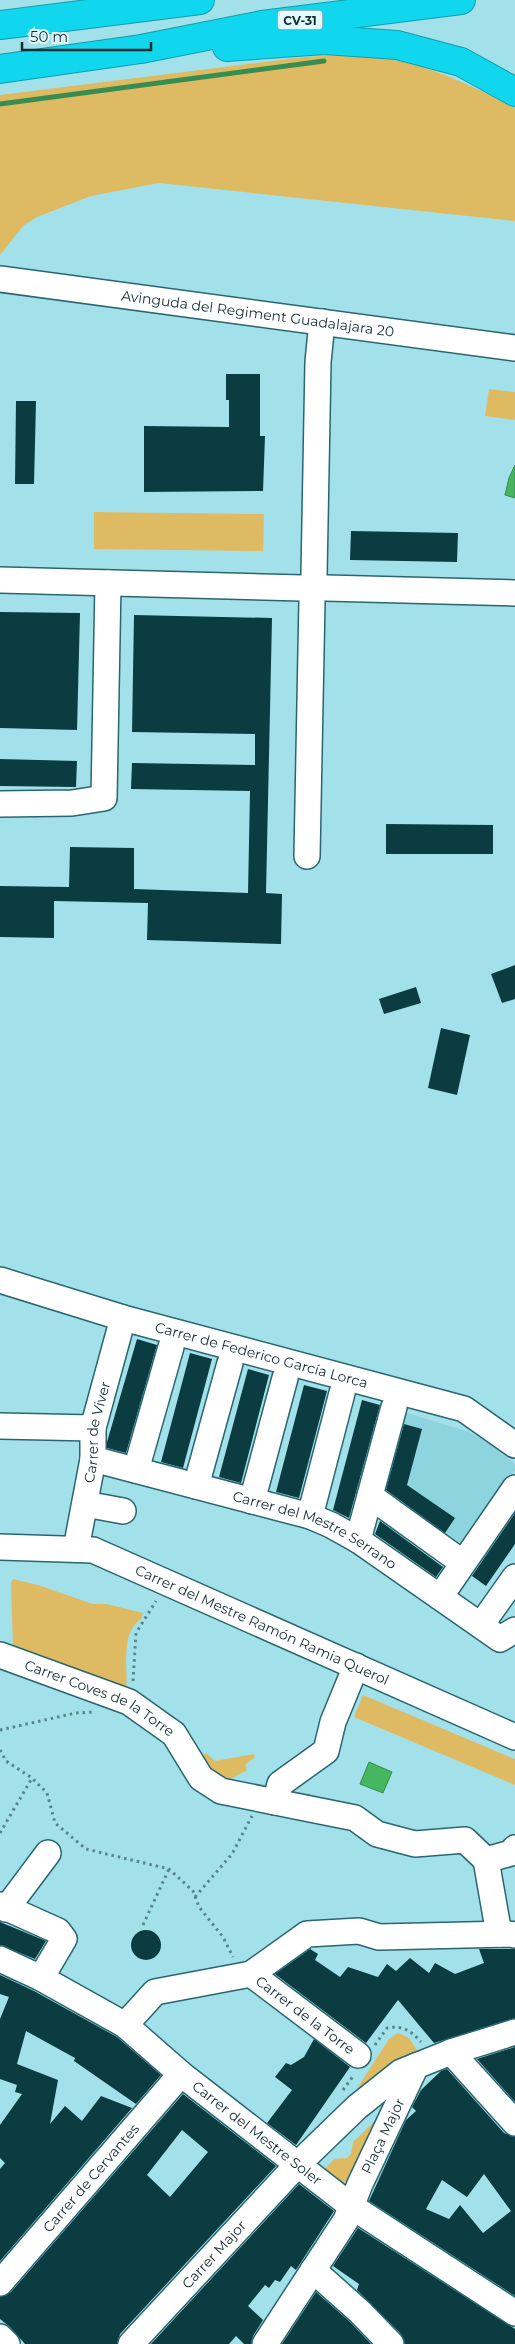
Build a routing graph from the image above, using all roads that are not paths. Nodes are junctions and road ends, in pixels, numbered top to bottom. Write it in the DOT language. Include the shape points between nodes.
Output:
graph roads {
  1 [pos="200,0"];
  2 [pos="462,0"];
  3 [pos="0,26"];
  4 [pos="141,49"];
  5 [pos="0,69"];
  6 [pos="515,92"];
  7 [pos="0,279"];
  8 [pos="322,322"];
  9 [pos="515,348"];
  10 [pos="0,580"];
  11 [pos="108,583"];
  12 [pos="314,588"];
  13 [pos="515,593"];
  14 [pos="0,804"];
  15 [pos="307,856"];
  16 [pos="0,1280"];
  17 [pos="0,1300"];
  18 [pos="123,1318"];
  19 [pos="171,1347"];
  20 [pos="230,1363"];
  21 [pos="285,1378"];
  22 [pos="342,1393"];
  23 [pos="394,1407"];
  24 [pos="0,1426"];
  25 [pos="94,1428"];
  26 [pos="515,1445"];
  27 [pos="93,1459"];
  28 [pos="136,1470"];
  29 [pos="196,1486"];
  30 [pos="515,1488"];
  31 [pos="370,1496"];
  32 [pos="252,1501"];
  33 [pos="84,1504"];
  34 [pos="124,1511"];
  35 [pos="310,1516"];
  36 [pos="358,1540"];
  37 [pos="0,1547"];
  38 [pos="76,1549"];
  39 [pos="463,1563"];
  40 [pos="515,1578"];
  41 [pos="440,1596"];
  42 [pos="481,1625"];
  43 [pos="515,1630"];
  44 [pos="0,1655"];
  45 [pos="356,1666"];
  46 [pos="515,1737"];
  47 [pos="268,1801"];
  48 [pos="513,1851"];
  49 [pos="48,1853"];
  50 [pos="486,1860"];
  51 [pos="3,1907"];
  52 [pos="507,1935"];
  53 [pos="0,1959"];
  54 [pos="251,1974"];
  55 [pos="41,1978"];
  56 [pos="125,2025"];
  57 [pos="515,2032"];
  58 [pos="446,2054"];
  59 [pos="358,2055"];
  60 [pos="416,2066"];
  61 [pos="181,2074"];
  62 [pos="515,2123"];
  63 [pos="298,2164"];
  64 [pos="351,2206"];
  65 [pos="313,2270"];
  66 [pos="0,2283"];
  67 [pos="514,2313"];
  68 [pos="0,2337"];
  69 [pos="7,2344"];
  70 [pos="131,2344"];
  71 [pos="266,2344"];
  72 [pos="391,2344"];
  1 -- 3 [label="highway"];
  2 -- 4 [label="highway, CV-31" via="262,25"];
  4 -- 5 [label="highway, CV-31"];
  4 -- 6 [label="highway" via="187,51 325,40 397,45 461,62"];
  7 -- 8 [label="street, Avinguda del Regiment Guadalajara 20"];
  8 -- 9 [label="street, Avinguda del Regiment Guadalajara 20"];
  8 -- 12 [label="street" via="318,362"];
  10 -- 11 [label="street"];
  11 -- 12 [label="street"];
  11 -- 14 [label="street" via="104,798 72,803"];
  12 -- 13 [label="street"];
  12 -- 15 [label="street"];
  16 -- 17 [label="street"];
  16 -- 18 [label="street, Carrer de Federico García Lorca"];
  18 -- 25 [label="street, Carrer de Viver"];
  18 -- 26 [label="street, Carrer de Federico García Lorca" via="464,1409"];
  19 -- 28 [label="street"];
  20 -- 29 [label="street"];
  21 -- 32 [label="street"];
  22 -- 35 [label="street"];
  23 -- 31 [label="street"];
  24 -- 25 [label="street"];
  25 -- 27 [label="street, Carrer de Viver"];
  27 -- 28 [label="street, Carrer del Mestre Serrano"];
  27 -- 33 [label="street, Carrer de Viver"];
  28 -- 29 [label="street, Carrer del Mestre Serrano"];
  29 -- 32 [label="street, Carrer del Mestre Serrano"];
  30 -- 39 [label="street"];
  31 -- 36 [label="street"];
  31 -- 39 [label="street"];
  32 -- 35 [label="street, Carrer del Mestre Serrano"];
  33 -- 34 [label="street"];
  33 -- 38 [label="street, Carrer de Viver"];
  35 -- 36 [label="street, Carrer del Mestre Serrano"];
  36 -- 41 [label="street, Carrer del Mestre Serrano"];
  37 -- 38 [label="street, Carrer del Mestre Ramón Ramia Querol"];
  38 -- 45 [label="street, Carrer del Mestre Ramón Ramia Querol" via="93,1550"];
  39 -- 41 [label="street"];
  40 -- 42 [label="street"];
  41 -- 42 [label="street, Carrer del Mestre Serrano"];
  42 -- 43 [label="street, Carrer del Mestre Serrano" via="500,1639"];
  44 -- 47 [label="street, Carrer Coves de la Torre" via="129,1702 174,1734 201,1778 221,1791"];
  45 -- 46 [label="street, Carrer del Mestre Ramón Ramia Querol"];
  45 -- 47 [label="street" via="333,1722 326,1751 280,1784"];
  47 -- 50 [label="street, Carrer Coves de la Torre" via="354,1818 377,1834 415,1844 465,1840"];
  48 -- 50 [label="street"];
  49 -- 51 [label="street"];
  50 -- 52 [label="street"];
  51 -- 55 [label="street" via="58,1930 64,1939"];
  52 -- 54 [label="street" via="378,1937 359,1931 308,1934"];
  53 -- 55 [label="street, Carrer del Mestre Soler"];
  54 -- 56 [label="street" via="155,1992"];
  54 -- 59 [label="street, Carrer de la Torre"];
  55 -- 56 [label="street, Carrer del Mestre Soler"];
  56 -- 61 [label="street, Carrer del Mestre Soler"];
  57 -- 58 [label="street, Plaça Major"];
  58 -- 60 [label="street, Plaça Major"];
  58 -- 62 [label="street"];
  60 -- 63 [label="street, Plaça Major" via="401,2072 357,2107"];
  60 -- 64 [label="street, Plaça Major"];
  61 -- 63 [label="street, Carrer del Mestre Soler"];
  61 -- 66 [label="street, Carrer de Cervantes"];
  63 -- 64 [label="street, Carrer del Mestre Soler"];
  63 -- 70 [label="street, Carrer Major"];
  64 -- 65 [label="street, Plaça Major" via="346,2220"];
  64 -- 67 [label="street, Carrer del Mestre Soler"];
  65 -- 71 [label="street, Plaça Major"];
  65 -- 72 [label="street"];
  68 -- 69 [label="street"];
}
